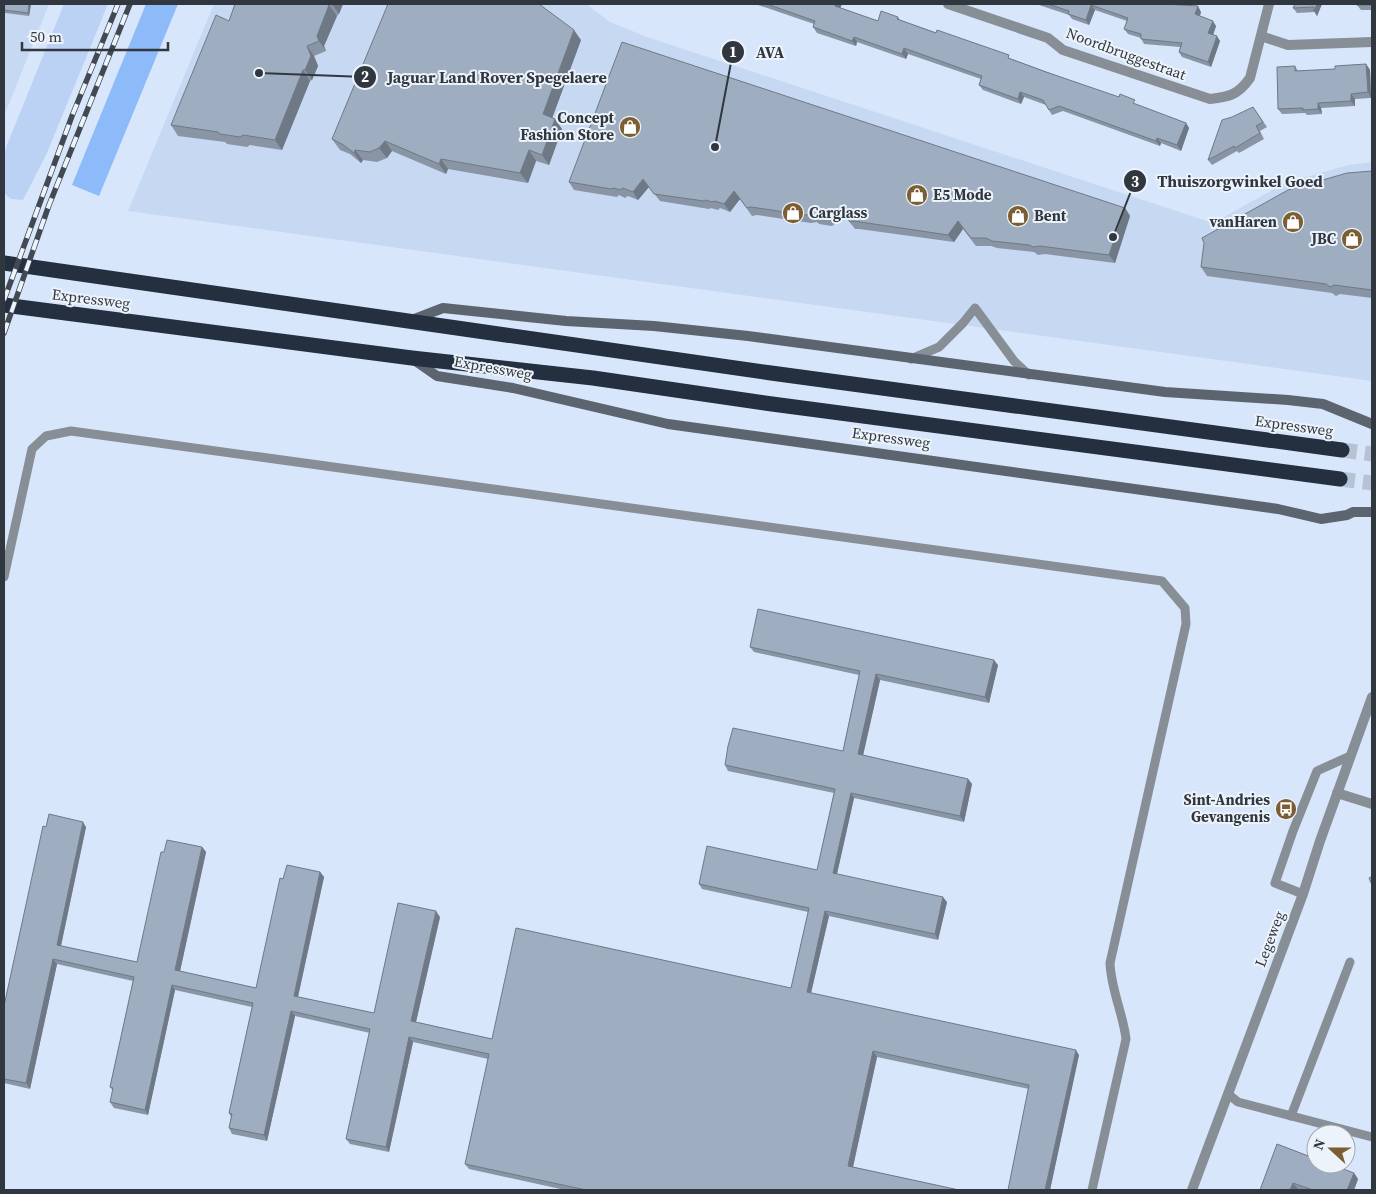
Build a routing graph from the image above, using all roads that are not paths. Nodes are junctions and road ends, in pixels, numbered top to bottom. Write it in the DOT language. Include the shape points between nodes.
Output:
graph roads {
  1 [pos="948,4"];
  2 [pos="1269,4"];
  3 [pos="1261,36"];
  4 [pos="1372,42"];
  5 [pos="4,263"];
  6 [pos="4,305"];
  7 [pos="410,321"];
  8 [pos="412,358"];
  9 [pos="911,359"];
  10 [pos="1029,375"];
  11 [pos="1372,424"];
  12 [pos="1342,450"];
  13 [pos="1340,479"];
  14 [pos="1372,512"];
  15 [pos="4,577"];
  16 [pos="1372,697"];
  17 [pos="1350,756"];
  18 [pos="1337,793"];
  19 [pos="1372,804"];
  20 [pos="1303,894"];
  21 [pos="1350,962"];
  22 [pos="1228,1094"];
  23 [pos="1292,1116"];
  24 [pos="1372,1137"];
  25 [pos="1092,1190"];
  26 [pos="1192,1190"];
  1 -- 3 [label="street, Noordbruggestraat" via="1048,38 1063,50 1210,99 1230,96 1246,83"];
  2 -- 3 [label="street, Noordbruggestraat"];
  3 -- 4 [label="street" via="1288,45"];
  5 -- 7 [label="highway, Expressweg"];
  6 -- 8 [label="highway, Expressweg"];
  7 -- 9 [label="street, Expressweg" via="443,308 748,336"];
  7 -- 12 [label="highway, Expressweg"];
  8 -- 13 [label="highway, Expressweg" via="593,378"];
  8 -- 14 [label="street, Expressweg" via="437,376 513,388 668,424 1278,509 1321,519 1353,512"];
  9 -- 10 [label="street, Expressweg"];
  9 -- 10 [label="lane" via="939,347 975,308 1014,361"];
  10 -- 11 [label="street, Expressweg" via="1165,392 1323,404"];
  15 -- 25 [label="lane" via="32,449 46,436 71,431 1162,582 1185,608 1186,624 1110,963 1126,1040"];
  16 -- 17 [label="street, Legeweg"];
  17 -- 18 [label="street, Legeweg"];
  17 -- 20 [label="lane" via="1317,771 1274,883"];
  18 -- 19 [label="street"];
  18 -- 20 [label="street, Legeweg"];
  20 -- 22 [label="street, Legeweg"];
  21 -- 23 [label="lane"];
  22 -- 23 [label="lane" via="1238,1102"];
  22 -- 26 [label="street, Legeweg"];
  23 -- 24 [label="lane"];
}
